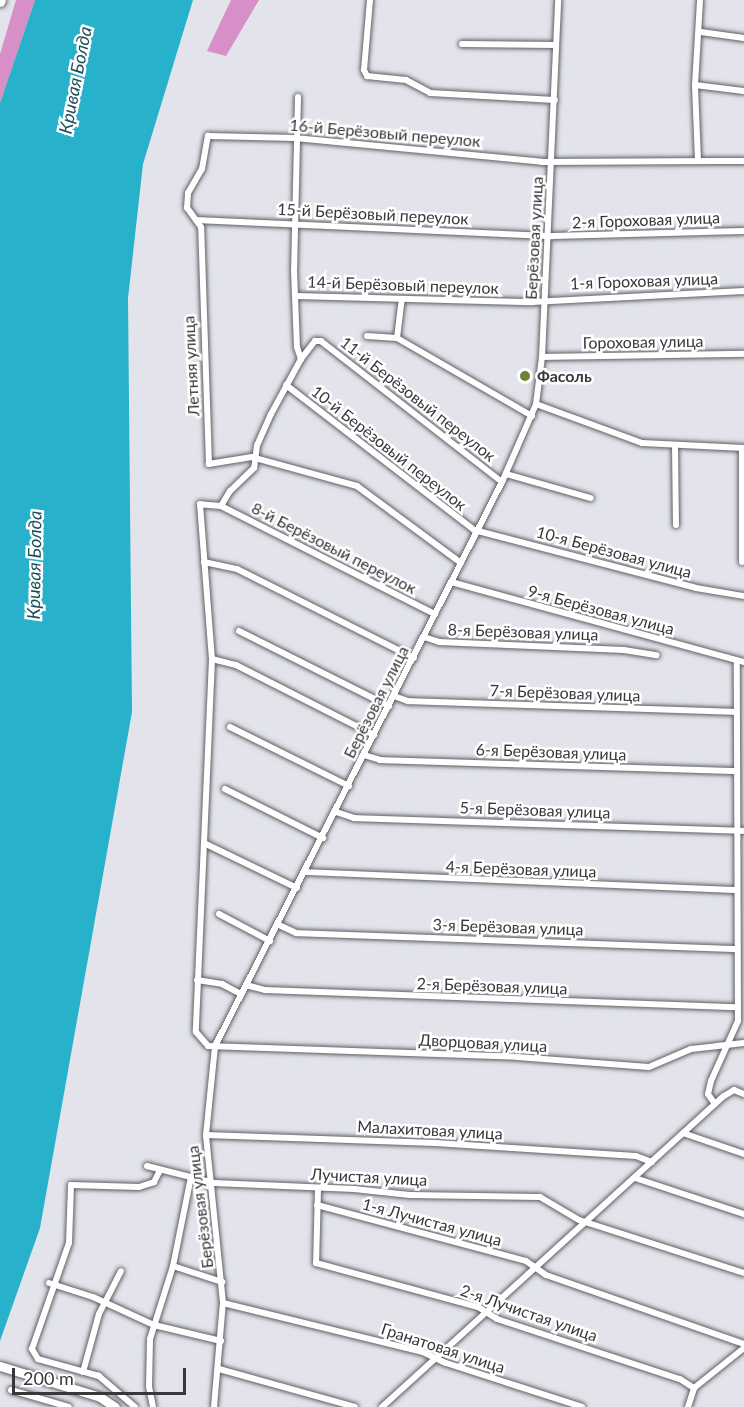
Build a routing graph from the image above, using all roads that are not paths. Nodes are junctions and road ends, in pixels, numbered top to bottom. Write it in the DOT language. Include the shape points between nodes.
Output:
graph roads {
  1 [pos="370,0"];
  2 [pos="558,0"];
  3 [pos="700,0"];
  4 [pos="701,32"];
  5 [pos="744,38"];
  6 [pos="462,44"];
  7 [pos="556,45"];
  8 [pos="695,86"];
  9 [pos="744,91"];
  10 [pos="298,97"];
  11 [pos="555,100"];
  12 [pos="295,138"];
  13 [pos="551,160"];
  14 [pos="698,161"];
  15 [pos="744,161"];
  16 [pos="196,220"];
  17 [pos="294,224"];
  18 [pos="744,231"];
  19 [pos="549,236"];
  20 [pos="744,291"];
  21 [pos="296,296"];
  22 [pos="402,299"];
  23 [pos="545,301"];
  24 [pos="367,336"];
  25 [pos="397,338"];
  26 [pos="744,354"];
  27 [pos="542,357"];
  28 [pos="301,359"];
  29 [pos="286,385"];
  30 [pos="536,404"];
  31 [pos="532,416"];
  32 [pos="675,446"];
  33 [pos="743,448"];
  34 [pos="257,459"];
  35 [pos="506,474"];
  36 [pos="502,482"];
  37 [pos="591,498"];
  38 [pos="221,506"];
  39 [pos="676,525"];
  40 [pos="477,530"];
  41 [pos="204,562"];
  42 [pos="742,562"];
  43 [pos="461,563"];
  44 [pos="451,582"];
  45 [pos="744,596"];
  46 [pos="435,614"];
  47 [pos="239,631"];
  48 [pos="424,637"];
  49 [pos="657,655"];
  50 [pos="414,658"];
  51 [pos="212,659"];
  52 [pos="740,661"];
  53 [pos="394,696"];
  54 [pos="389,706"];
  55 [pos="736,712"];
  56 [pos="230,727"];
  57 [pos="374,735"];
  58 [pos="364,755"];
  59 [pos="737,771"];
  60 [pos="349,786"];
  61 [pos="225,789"];
  62 [pos="336,812"];
  63 [pos="735,831"];
  64 [pos="744,831"];
  65 [pos="322,838"];
  66 [pos="206,844"];
  67 [pos="305,872"];
  68 [pos="297,888"];
  69 [pos="737,890"];
  70 [pos="219,914"];
  71 [pos="279,925"];
  72 [pos="270,941"];
  73 [pos="737,949"];
  74 [pos="197,980"];
  75 [pos="246,985"];
  76 [pos="241,994"];
  77 [pos="738,1007"];
  78 [pos="744,1043"];
  79 [pos="727,1045"];
  80 [pos="215,1046"];
  81 [pos="744,1094"];
  82 [pos="715,1104"];
  83 [pos="683,1133"];
  84 [pos="206,1135"];
  85 [pos="744,1154"];
  86 [pos="652,1162"];
  87 [pos="147,1166"];
  88 [pos="160,1170"];
  89 [pos="191,1177"];
  90 [pos="635,1178"];
  91 [pos="208,1182"];
  92 [pos="318,1189"];
  93 [pos="317,1205"];
  94 [pos="744,1214"];
  95 [pos="585,1221"];
  96 [pos="173,1266"];
  97 [pos="538,1268"];
  98 [pos="122,1271"];
  99 [pos="744,1273"];
  100 [pos="222,1282"];
  101 [pos="52,1284"];
  102 [pos="105,1303"];
  103 [pos="224,1303"];
  104 [pos="487,1313"];
  105 [pos="154,1325"];
  106 [pos="221,1341"];
  107 [pos="744,1346"];
  108 [pos="436,1359"];
  109 [pos="0,1366"];
  110 [pos="219,1369"];
  111 [pos="83,1371"];
  112 [pos="694,1388"];
  113 [pos="11,1390"];
  114 [pos="69,1407"];
  115 [pos="115,1407"];
  116 [pos="135,1407"];
  117 [pos="153,1407"];
  118 [pos="214,1407"];
  119 [pos="355,1407"];
  120 [pos="382,1407"];
  121 [pos="582,1407"];
  122 [pos="688,1407"];
  1 -- 11 [label="street" via="365,74 406,80 427,93"];
  2 -- 7 [label="street, Берёзовая улица"];
  3 -- 4 [label="street"];
  4 -- 5 [label="street"];
  4 -- 8 [label="street"];
  6 -- 7 [label="street"];
  7 -- 11 [label="street, Берёзовая улица"];
  8 -- 9 [label="street"];
  8 -- 14 [label="street"];
  10 -- 12 [label="street"];
  11 -- 13 [label="street, Берёзовая улица"];
  12 -- 13 [label="street, 16-й Берёзовый переулок"];
  12 -- 16 [label="street, 16-й Берёзовый переулок" via="216,134 206,139 202,169 188,193 188,213"];
  12 -- 17 [label="street"];
  13 -- 14 [label="street, 16-й Берёзовый переулок"];
  13 -- 19 [label="street, Берёзовая улица"];
  14 -- 15 [label="street, 16-й Берёзовый переулок"];
  16 -- 17 [label="street, 15-й Берёзовый переулок"];
  16 -- 34 [label="street, Летняя улица" via="201,227 210,465"];
  17 -- 19 [label="street, 15-й Берёзовый переулок"];
  17 -- 21 [label="street"];
  18 -- 19 [label="street, 2-я Гороховая улица"];
  19 -- 23 [label="street, Берёзовая улица"];
  20 -- 23 [label="street, 1-я Гороховая улица"];
  21 -- 22 [label="street, 14-й Берёзовый переулок"];
  21 -- 28 [label="street" via="297,347"];
  22 -- 23 [label="street, 14-й Берёзовый переулок"];
  22 -- 25 [label="street"];
  23 -- 27 [label="street, Берёзовая улица"];
  24 -- 25 [label="street"];
  25 -- 31 [label="street"];
  26 -- 27 [label="street, Гороховая улица"];
  27 -- 30 [label="street, Берёзовая улица"];
  28 -- 29 [label="street"];
  28 -- 36 [label="street, 11-й Берёзовый переулок" via="315,342 321,341"];
  29 -- 34 [label="street" via="261,434"];
  29 -- 40 [label="street, 10-й Берёзовый переулок"];
  30 -- 31 [label="street, Берёзовая улица"];
  30 -- 32 [label="street" via="642,443"];
  31 -- 35 [label="street, Берёзовая улица"];
  32 -- 33 [label="street"];
  32 -- 39 [label="street"];
  33 -- 42 [label="street"];
  34 -- 38 [label="street" via="254,468 234,486"];
  34 -- 43 [label="street" via="357,486"];
  35 -- 36 [label="street, Берёзовая улица"];
  35 -- 37 [label="street"];
  36 -- 40 [label="street, Берёзовая улица"];
  38 -- 41 [label="street" via="200,504"];
  38 -- 46 [label="street, 8-й Берёзовый переулок"];
  40 -- 43 [label="street, Берёзовая улица"];
  40 -- 45 [label="street, 10-я Берёзовая улица" via="696,588"];
  41 -- 50 [label="street" via="237,569"];
  41 -- 51 [label="street"];
  43 -- 44 [label="street, Берёзовая улица"];
  44 -- 46 [label="street, Берёзовая улица"];
  44 -- 52 [label="street, 9-я Берёзовая улица"];
  46 -- 48 [label="street, Берёзовая улица"];
  47 -- 54 [label="street"];
  48 -- 49 [label="street, 8-я Берёзовая улица" via="439,642 624,650"];
  48 -- 50 [label="street, Берёзовая улица"];
  50 -- 53 [label="street, Берёзовая улица"];
  51 -- 57 [label="street" via="230,663"];
  51 -- 66 [label="street"];
  52 -- 55 [label="street"];
  53 -- 54 [label="street, Берёзовая улица"];
  53 -- 55 [label="street, 7-я Берёзовая улица" via="408,701"];
  54 -- 57 [label="street, Берёзовая улица"];
  55 -- 59 [label="street"];
  56 -- 60 [label="street"];
  57 -- 58 [label="street, Берёзовая улица"];
  58 -- 59 [label="street, 6-я Берёзовая улица" via="380,760"];
  58 -- 60 [label="street, Берёзовая улица"];
  59 -- 63 [label="street"];
  60 -- 62 [label="street, Берёзовая улица"];
  61 -- 65 [label="street"];
  62 -- 63 [label="street, 5-я Берёзовая улица" via="354,818"];
  62 -- 65 [label="street, Берёзовая улица"];
  63 -- 64 [label="street, 5-я Берёзовая улица"];
  63 -- 69 [label="street"];
  65 -- 67 [label="street, Берёзовая улица"];
  66 -- 68 [label="street"];
  66 -- 74 [label="street"];
  67 -- 68 [label="street, Берёзовая улица"];
  67 -- 69 [label="street, 4-я Берёзовая улица"];
  68 -- 71 [label="street, Берёзовая улица"];
  69 -- 73 [label="street"];
  70 -- 72 [label="street"];
  71 -- 72 [label="street, Берёзовая улица"];
  71 -- 73 [label="street, 3-я Берёзовая улица" via="296,933"];
  72 -- 75 [label="street, Берёзовая улица"];
  73 -- 77 [label="street"];
  74 -- 76 [label="street" via="222,984"];
  74 -- 80 [label="street" via="196,1032 208,1046"];
  75 -- 76 [label="street, Берёзовая улица"];
  75 -- 77 [label="street, 2-я Берёзовая улица" via="265,990"];
  76 -- 80 [label="street, Берёзовая улица"];
  77 -- 79 [label="street" via="736,1029"];
  78 -- 79 [label="street, Дворцовая улица"];
  79 -- 80 [label="street, Дворцовая улица" via="691,1049 649,1067 517,1057"];
  79 -- 82 [label="street" via="715,1066 708,1094"];
  80 -- 84 [label="street, Берёзовая улица"];
  81 -- 82 [label="street" via="729,1092"];
  82 -- 83 [label="street"];
  83 -- 85 [label="street"];
  83 -- 86 [label="street"];
  84 -- 86 [label="street, Малахитовая улица" via="446,1143 636,1156"];
  84 -- 91 [label="street, Берёзовая улица"];
  86 -- 90 [label="street"];
  87 -- 88 [label="street, Лучистая улица"];
  88 -- 89 [label="street, Лучистая улица"];
  88 -- 101 [label="street" via="154,1182 139,1187 71,1185 69,1243"];
  89 -- 91 [label="street, Лучистая улица"];
  89 -- 96 [label="street"];
  90 -- 94 [label="street"];
  90 -- 95 [label="street"];
  91 -- 92 [label="street, Лучистая улица"];
  91 -- 100 [label="street, Берёзовая улица"];
  92 -- 93 [label="street"];
  92 -- 95 [label="street, Лучистая улица" via="410,1195 519,1194 548,1199"];
  93 -- 97 [label="street, 1-я Лучистая улица" via="526,1261"];
  93 -- 104 [label="street, 2-я Лучистая улица" via="316,1263 478,1307"];
  95 -- 97 [label="street"];
  95 -- 99 [label="street, Лучистая улица"];
  96 -- 100 [label="street"];
  96 -- 105 [label="street"];
  97 -- 104 [label="street"];
  97 -- 107 [label="street, 1-я Лучистая улица" via="546,1275"];
  98 -- 102 [label="street"];
  100 -- 103 [label="street, Берёзовая улица"];
  101 -- 102 [label="street"];
  101 -- 111 [label="street" via="32,1349 38,1359"];
  102 -- 105 [label="street"];
  102 -- 111 [label="street"];
  103 -- 106 [label="street, Берёзовая улица"];
  103 -- 108 [label="street, Гранатовая улица"];
  104 -- 108 [label="street"];
  104 -- 112 [label="street, 2-я Лучистая улица" via="680,1378"];
  105 -- 106 [label="street"];
  105 -- 117 [label="street" via="148,1374"];
  106 -- 110 [label="street, Берёзовая улица"];
  107 -- 112 [label="street"];
  108 -- 120 [label="street"];
  108 -- 121 [label="street, Гранатовая улица"];
  109 -- 115 [label="main road" via="100,1397"];
  110 -- 118 [label="street, Берёзовая улица"];
  110 -- 119 [label="street"];
  111 -- 116 [label="street" via="99,1376"];
  112 -- 122 [label="street"];
  113 -- 114 [label="street"];
}
